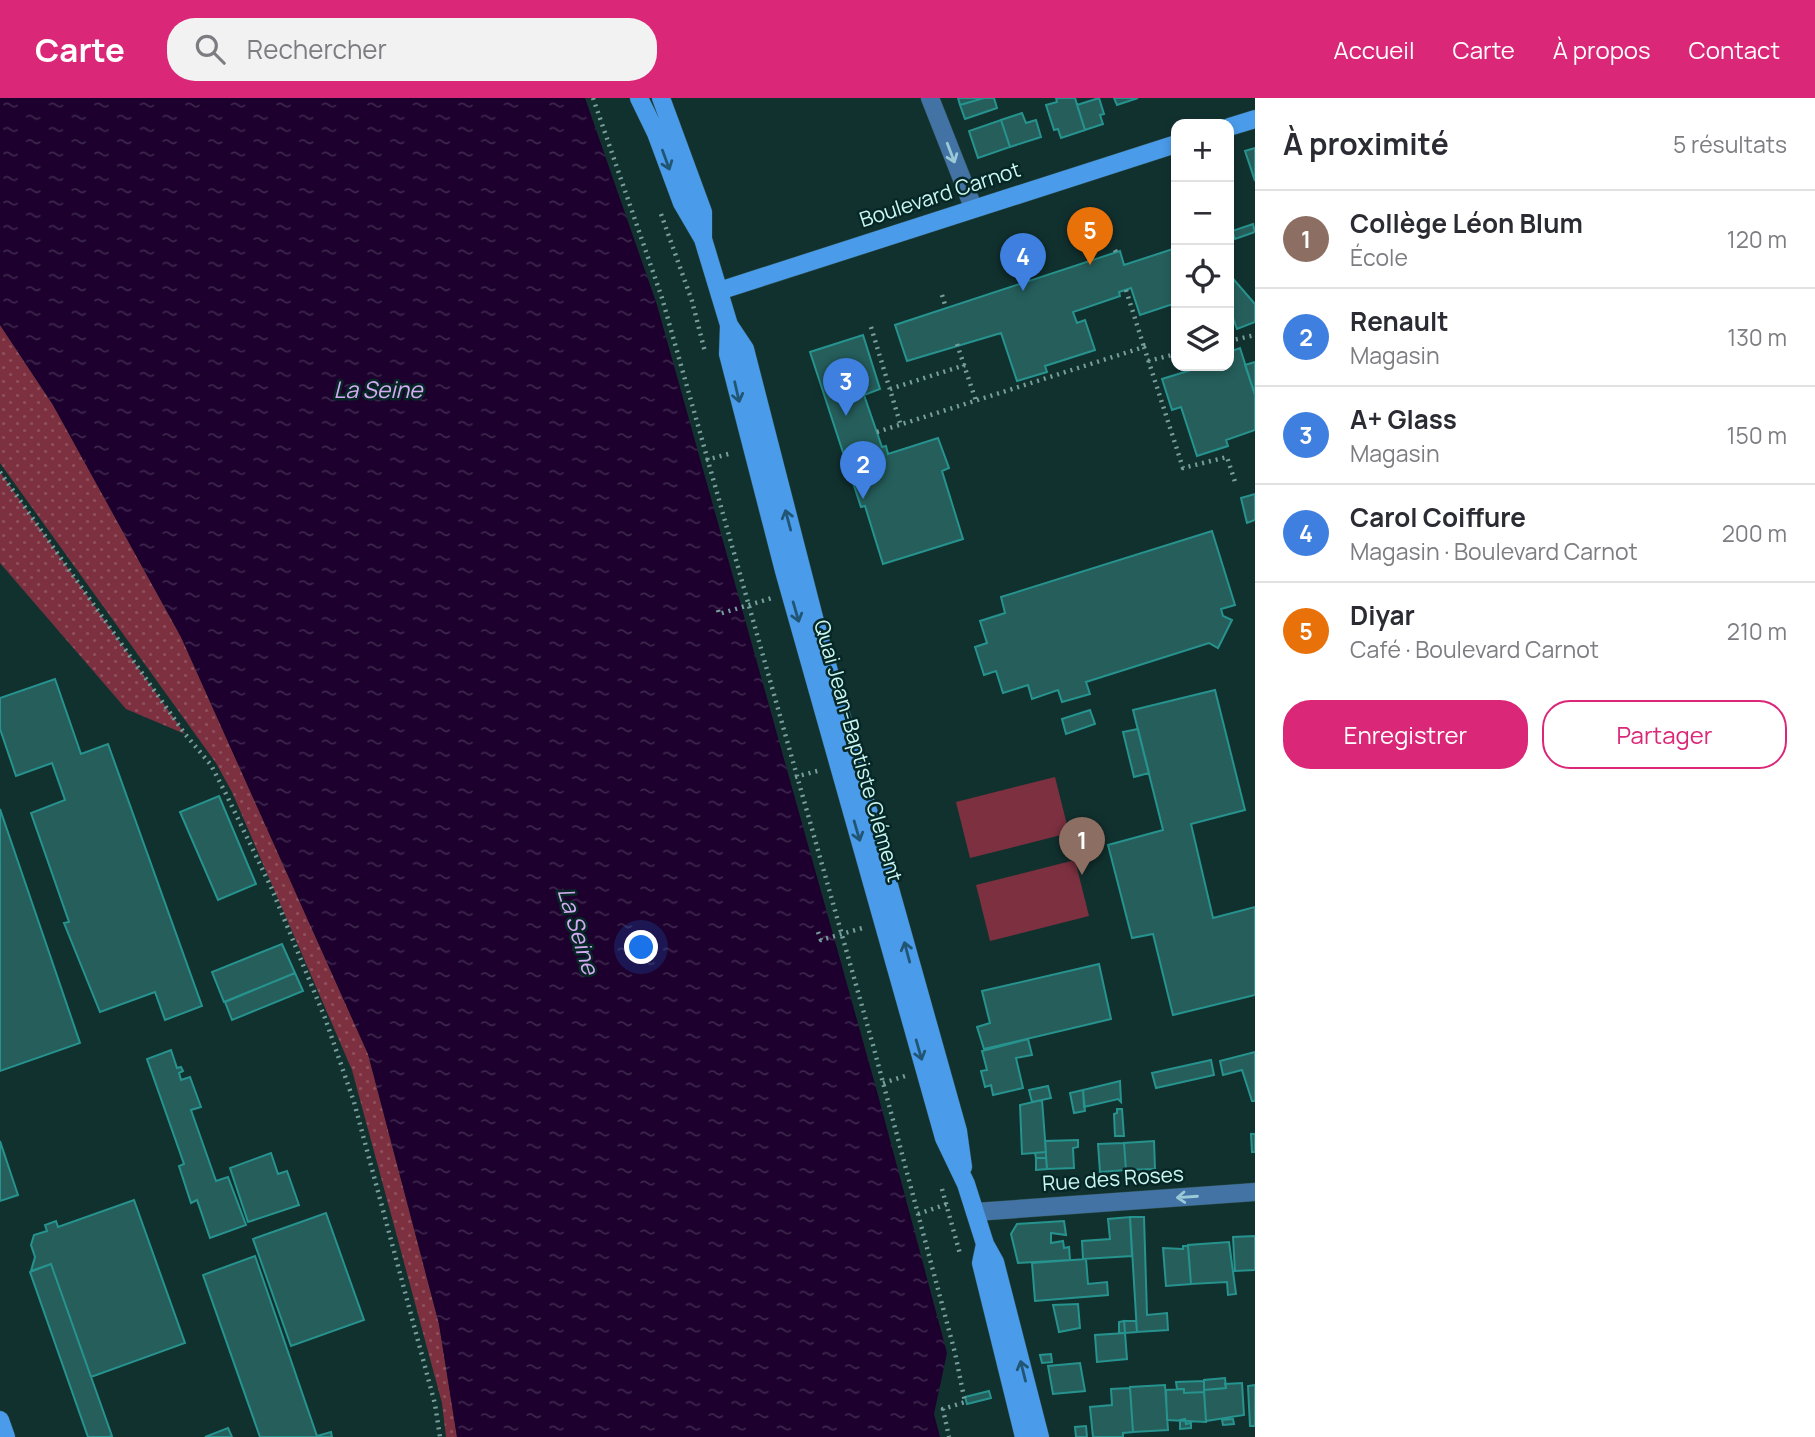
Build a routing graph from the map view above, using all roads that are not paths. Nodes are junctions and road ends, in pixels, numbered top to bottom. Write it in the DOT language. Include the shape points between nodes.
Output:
graph roads {
  1 [pos="639,98"];
  2 [pos="661,98"];
  3 [pos="930,98"];
  4 [pos="1255,119"];
  5 [pos="1234,125"];
  6 [pos="1171,146"];
  7 [pos="973,207"];
  8 [pos="703,239"];
  9 [pos="719,291"];
  10 [pos="1255,1192"];
  11 [pos="975,1212"];
  12 [pos="985,1244"];
  13 [pos="0,1420"];
  14 [pos="6,1437"];
  15 [pos="1024,1437"];
  16 [pos="1040,1437"];
  1 -- 8 [label="main road, Quai Jean-Baptiste Clément, one-way" via="682,204"];
  2 -- 8 [label="main road, Quai Jean-Baptiste Clément" via="703,212"];
  3 -- 7 [label="street, one-way"];
  4 -- 5 [label="main road"];
  6 -- 7 [label="main road, Boulevard Carnot"];
  7 -- 9 [label="main road, Boulevard Carnot"];
  8 -- 9 [label="main road, Quai Jean-Baptiste Clément"];
  9 -- 11 [label="main road, Quai Jean-Baptiste Clément" via="729,325 728,354 784,571 944,1138"];
  10 -- 11 [label="street, Rue des Roses, one-way"];
  11 -- 12 [label="main road, Quai Jean-Baptiste Clément"];
  12 -- 15 [label="main road, Quai Jean-Baptiste Clément" via="981,1263"];
  16 -- 12 [label="main road, Quai Jean-Baptiste Clément, one-way" via="995,1262"];
  13 -- 14 [label="main road"];
}
